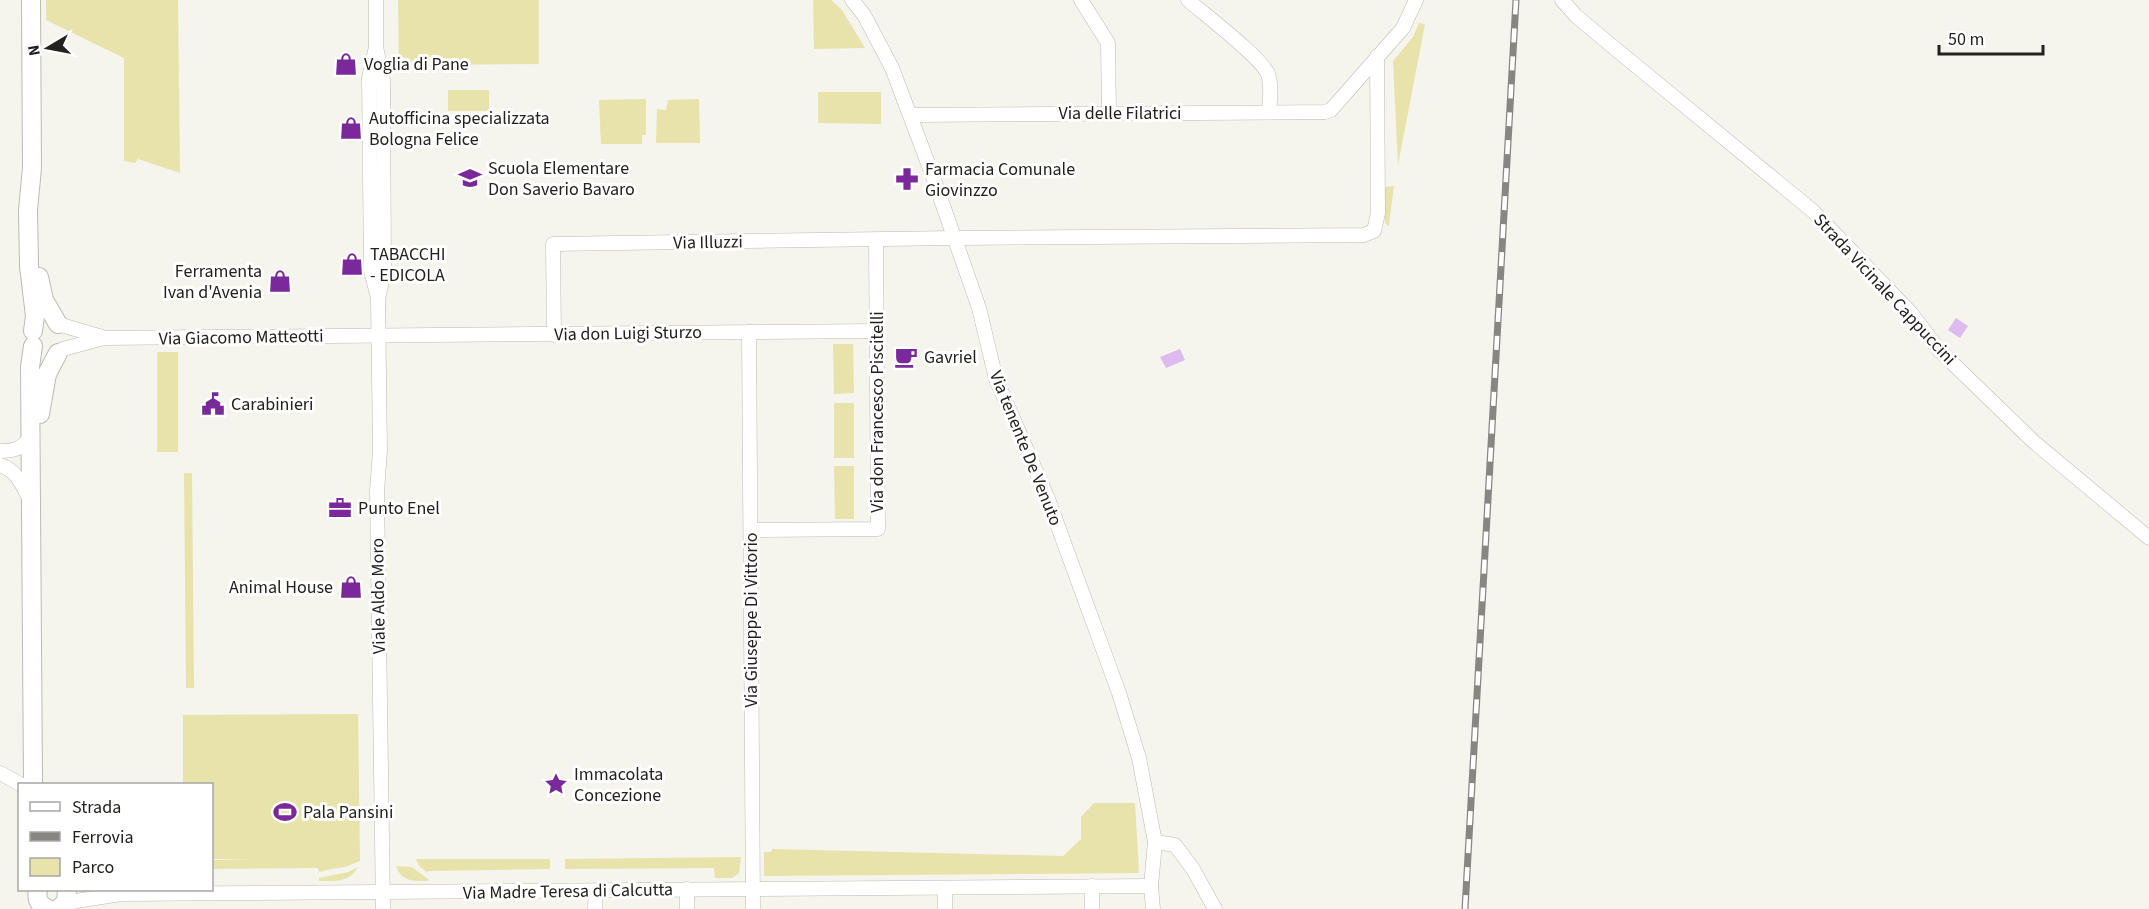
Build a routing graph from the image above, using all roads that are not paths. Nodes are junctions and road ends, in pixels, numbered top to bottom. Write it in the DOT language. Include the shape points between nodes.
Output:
graph roads {
  1 [pos="31,0"];
  2 [pos="376,0"];
  3 [pos="852,0"];
  4 [pos="1081,0"];
  5 [pos="1188,0"];
  6 [pos="1416,0"];
  7 [pos="1562,0"];
  8 [pos="1377,56"];
  9 [pos="1269,112"];
  10 [pos="1109,113"];
  11 [pos="910,115"];
  12 [pos="32,168"];
  13 [pos="954,238"];
  14 [pos="876,240"];
  15 [pos="58,324"];
  16 [pos="877,331"];
  17 [pos="749,332"];
  18 [pos="378,335"];
  19 [pos="554,335"];
  20 [pos="33,338"];
  21 [pos="104,338"];
  22 [pos="61,351"];
  23 [pos="30,438"];
  24 [pos="0,451"];
  25 [pos="0,465"];
  26 [pos="30,501"];
  27 [pos="751,530"];
  28 [pos="2149,538"];
  29 [pos="0,773"];
  30 [pos="18,783"];
  31 [pos="33,783"];
  32 [pos="43,783"];
  33 [pos="1155,842"];
  34 [pos="1092,886"];
  35 [pos="1151,886"];
  36 [pos="945,888"];
  37 [pos="687,889"];
  38 [pos="753,889"];
  39 [pos="95,891"];
  40 [pos="596,891"];
  41 [pos="382,892"];
  42 [pos="120,894"];
  43 [pos="49,902"];
  44 [pos="383,909"];
  45 [pos="595,909"];
  46 [pos="687,909"];
  47 [pos="753,909"];
  48 [pos="945,909"];
  49 [pos="1092,909"];
  50 [pos="1153,909"];
  51 [pos="1215,909"];
  1 -- 12 [label="main road"];
  2 -- 18 [label="street, Viale Aldo Moro" via="376,47 369,101 371,271 378,299"];
  3 -- 11 [label="street, Via tenente De Venuto" via="880,45"];
  4 -- 10 [label="street" via="1108,44"];
  5 -- 9 [label="street" via="1259,60 1268,74"];
  6 -- 8 [label="street" via="1403,28"];
  7 -- 28 [label="street, Strada Vicinale Cappuccini" via="1576,16 1814,212 1911,313 1947,357 2034,442"];
  8 -- 9 [label="street, Via delle Filatrici" via="1331,110"];
  8 -- 13 [label="street, Via Illuzzi" via="1378,213 1374,231 1364,236"];
  9 -- 10 [label="street, Via delle Filatrici"];
  10 -- 11 [label="street, Via delle Filatrici"];
  11 -- 13 [label="street, Via tenente De Venuto"];
  12 -- 15 [label="main road" via="38,209 39,283"];
  12 -- 20 [label="main road" via="28,210"];
  13 -- 14 [label="street, Via Illuzzi"];
  13 -- 33 [label="street, Via tenente De Venuto" via="979,308 996,379 1052,509 1119,693 1138,758"];
  14 -- 16 [label="street, Via don Francesco Piscitelli"];
  14 -- 19 [label="street, Via Illuzzi" via="553,244"];
  15 -- 20 [label="main road" via="42,323"];
  15 -- 21 [label="street, Via Giacomo Matteotti"];
  15 -- 22 [label="main road" via="66,339"];
  16 -- 17 [label="street, Via don Luigi Sturzo"];
  16 -- 27 [label="street, Via don Francesco Piscitelli" via="878,529"];
  17 -- 19 [label="street, Via don Luigi Sturzo"];
  17 -- 27 [label="street, Via Giuseppe Di Vittorio"];
  18 -- 19 [label="street, Via don Luigi Sturzo"];
  18 -- 21 [label="street, Via Giacomo Matteotti"];
  18 -- 41 [label="street, Viale Aldo Moro"];
  20 -- 22 [label="main road" via="41,354 53,356"];
  20 -- 23 [label="main road"];
  21 -- 22 [label="street, Via Giacomo Matteotti"];
  22 -- 32 [label="main road" via="47,374 40,417"];
  23 -- 24 [label="street" via="14,451"];
  23 -- 26 [label="main road"];
  25 -- 26 [label="street" via="16,475"];
  26 -- 31 [label="main road"];
  27 -- 38 [label="street, Via Giuseppe Di Vittorio"];
  29 -- 30 [label="street"];
  33 -- 35 [label="street, Via tenente De Venuto"];
  33 -- 51 [label="street" via="1175,845"];
  34 -- 35 [label="street, Via Madre Teresa di Calcutta"];
  34 -- 36 [label="street, Via Madre Teresa di Calcutta"];
  34 -- 49 [label="street"];
  35 -- 50 [label="street, Via tenente De Venuto"];
  36 -- 38 [label="street, Via Madre Teresa di Calcutta"];
  36 -- 48 [label="street"];
  37 -- 38 [label="street, Via Madre Teresa di Calcutta"];
  37 -- 40 [label="street, Via Madre Teresa di Calcutta"];
  37 -- 46 [label="street"];
  38 -- 47 [label="street, Via Giuseppe Di Vittorio"];
  39 -- 42 [label="street"];
  40 -- 41 [label="street, Via Madre Teresa di Calcutta"];
  40 -- 45 [label="street"];
  41 -- 42 [label="street, Via Madre Teresa di Calcutta"];
  41 -- 44 [label="street, Viale Aldo Moro"];
  42 -- 43 [label="street" via="76,902"];
}
